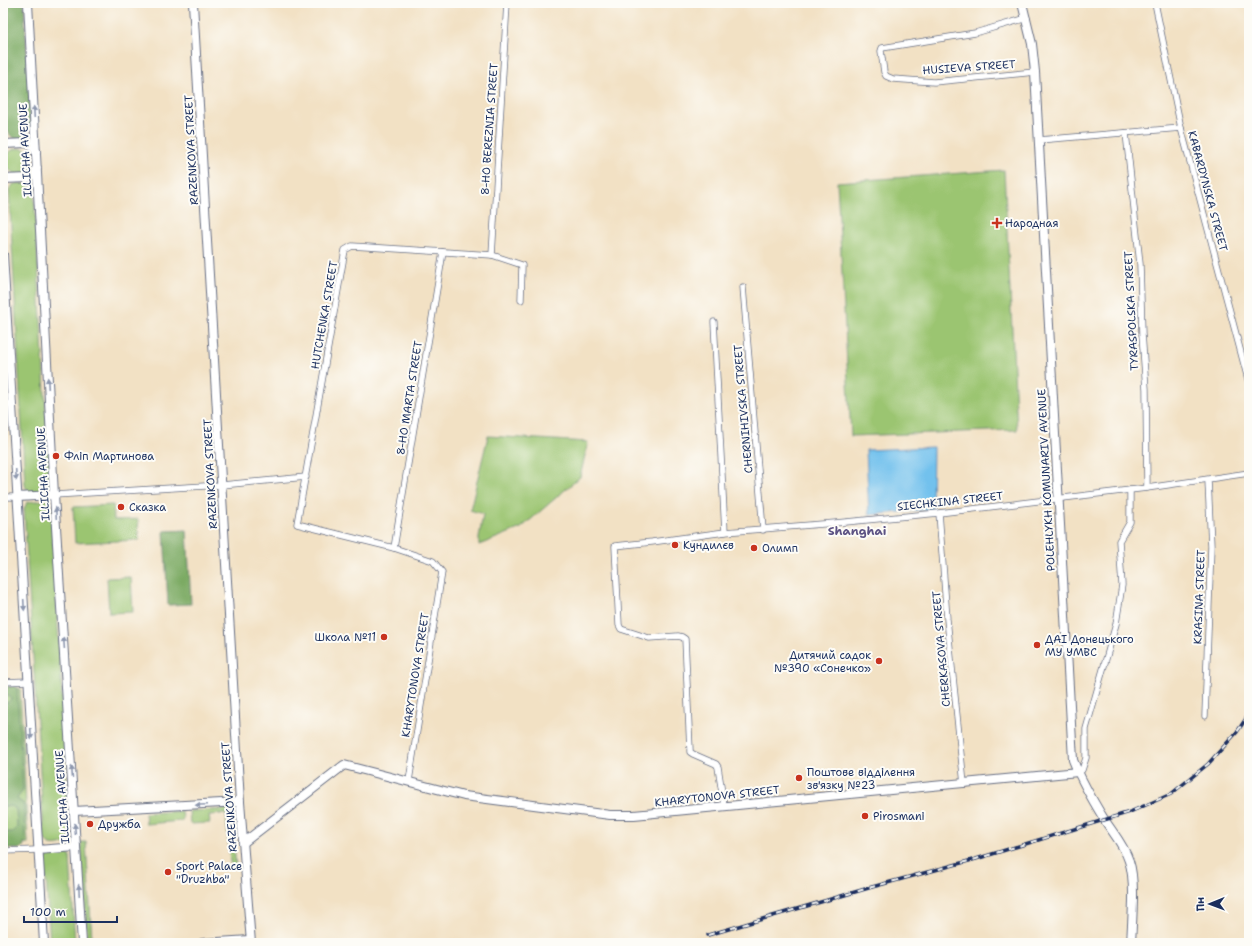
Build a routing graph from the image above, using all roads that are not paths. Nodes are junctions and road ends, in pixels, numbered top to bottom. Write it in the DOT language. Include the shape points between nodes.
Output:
graph roads {
  1 [pos="28,3"];
  2 [pos="193,3"];
  3 [pos="507,3"];
  4 [pos="1022,3"];
  5 [pos="1155,3"];
  6 [pos="1027,18"];
  7 [pos="1035,72"];
  8 [pos="1181,128"];
  9 [pos="1126,133"];
  10 [pos="1039,140"];
  11 [pos="3,144"];
  12 [pos="36,151"];
  13 [pos="37,168"];
  14 [pos="3,179"];
  15 [pos="443,252"];
  16 [pos="3,254"];
  17 [pos="492,255"];
  18 [pos="743,287"];
  19 [pos="521,300"];
  20 [pos="714,322"];
  21 [pos="1249,383"];
  22 [pos="1249,473"];
  23 [pos="306,477"];
  24 [pos="1208,480"];
  25 [pos="222,485"];
  26 [pos="1147,488"];
  27 [pos="1130,490"];
  28 [pos="54,495"];
  29 [pos="3,497"];
  30 [pos="17,497"];
  31 [pos="1058,498"];
  32 [pos="939,513"];
  33 [pos="763,530"];
  34 [pos="725,532"];
  35 [pos="394,548"];
  36 [pos="28,681"];
  37 [pos="3,682"];
  38 [pos="1205,716"];
  39 [pos="1078,772"];
  40 [pos="409,781"];
  41 [pos="964,784"];
  42 [pos="240,802"];
  43 [pos="724,806"];
  44 [pos="74,811"];
  45 [pos="243,843"];
  46 [pos="76,847"];
  47 [pos="38,850"];
  48 [pos="3,851"];
  49 [pos="250,941"];
  50 [pos="44,943"];
  51 [pos="82,943"];
  52 [pos="202,943"];
  53 [pos="1131,943"];
  12 -- 1 [label="main road, ILLICHA AVENUE, one-way"];
  2 -- 25 [label="main road, RAZENKOVA STREET"];
  3 -- 17 [label="street, 8-HO BEREZNIA STREET"];
  4 -- 6 [label="main road, POLEHLYKH KOMUNARIV AVENUE"];
  5 -- 8 [label="street, KABARDYNSKA STREET"];
  6 -- 7 [label="main road, POLEHLYKH KOMUNARIV AVENUE"];
  6 -- 7 [label="street, HUSIEVA STREET" via="976,33 882,48 884,72 893,79 934,82"];
  7 -- 10 [label="main road, POLEHLYKH KOMUNARIV AVENUE"];
  8 -- 9 [label="street"];
  8 -- 21 [label="street, KABARDYNSKA STREET"];
  9 -- 10 [label="street"];
  9 -- 26 [label="street, TYRASPOLSKA STREET" via="1140,264 1146,389"];
  10 -- 31 [label="main road, POLEHLYKH KOMUNARIV AVENUE"];
  11 -- 12 [label="main road" via="28,143"];
  12 -- 13 [label="main road, ILLICHA AVENUE"];
  13 -- 14 [label="main road" via="29,178"];
  28 -- 13 [label="main road, ILLICHA AVENUE, one-way"];
  15 -- 17 [label="street, HUTCHENKA STREET"];
  15 -- 23 [label="street, HUTCHENKA STREET" via="352,246 345,250"];
  15 -- 35 [label="street, 8-HO MARTA STREET"];
  16 -- 30 [label="main road, one-way"];
  17 -- 19 [label="street, HUTCHENKA STREET" via="522,265"];
  18 -- 33 [label="street, CHERNIHIVSKA STREET"];
  20 -- 34 [label="street, CHERNIHIVSKA STREET"];
  22 -- 24 [label="street, SIECHKINA STREET"];
  23 -- 25 [label="street"];
  23 -- 35 [label="street, HUTCHENKA STREET" via="297,524"];
  24 -- 26 [label="street, SIECHKINA STREET"];
  24 -- 38 [label="street, KRASINA STREET" via="1210,546"];
  25 -- 28 [label="street"];
  25 -- 42 [label="main road, RAZENKOVA STREET"];
  26 -- 27 [label="street, SIECHKINA STREET"];
  27 -- 31 [label="street, SIECHKINA STREET"];
  27 -- 39 [label="street" via="1130,522 1119,541 1122,585 1116,624 1086,729 1086,758 1082,770"];
  28 -- 30 [label="main road"];
  44 -- 28 [label="main road, ILLICHA AVENUE, one-way"];
  29 -- 30 [label="street"];
  30 -- 36 [label="main road, one-way"];
  31 -- 32 [label="street, SIECHKINA STREET"];
  31 -- 39 [label="main road, POLEHLYKH KOMUNARIV AVENUE" via="1073,760"];
  32 -- 33 [label="street, SIECHKINA STREET"];
  32 -- 41 [label="street, CHERKASOVA STREET"];
  33 -- 34 [label="street, SIECHKINA STREET"];
  34 -- 43 [label="street, SIECHKINA STREET" via="615,546 621,629 649,638 682,636 685,639 690,752 718,767"];
  35 -- 40 [label="street, KHARYTONOVA STREET" via="433,561 442,572"];
  36 -- 37 [label="street"];
  36 -- 47 [label="main road, one-way"];
  39 -- 41 [label="main road, KHARYTONOVA STREET"];
  39 -- 53 [label="main road, POLEHLYKH KOMUNARIV AVENUE" via="1129,861 1132,884"];
  40 -- 43 [label="main road, KHARYTONOVA STREET" via="464,796 610,815"];
  40 -- 45 [label="main road, KHARYTONOVA STREET" via="344,765"];
  41 -- 43 [label="main road, KHARYTONOVA STREET"];
  42 -- 44 [label="main road, one-way"];
  42 -- 45 [label="main road, RAZENKOVA STREET"];
  46 -- 44 [label="main road, ILLICHA AVENUE, one-way"];
  45 -- 49 [label="main road, RAZENKOVA STREET"];
  46 -- 47 [label="main road"];
  51 -- 46 [label="main road, ILLICHA AVENUE, one-way"];
  47 -- 48 [label="street"];
  47 -- 50 [label="main road"];
  49 -- 52 [label="main road"];
}
